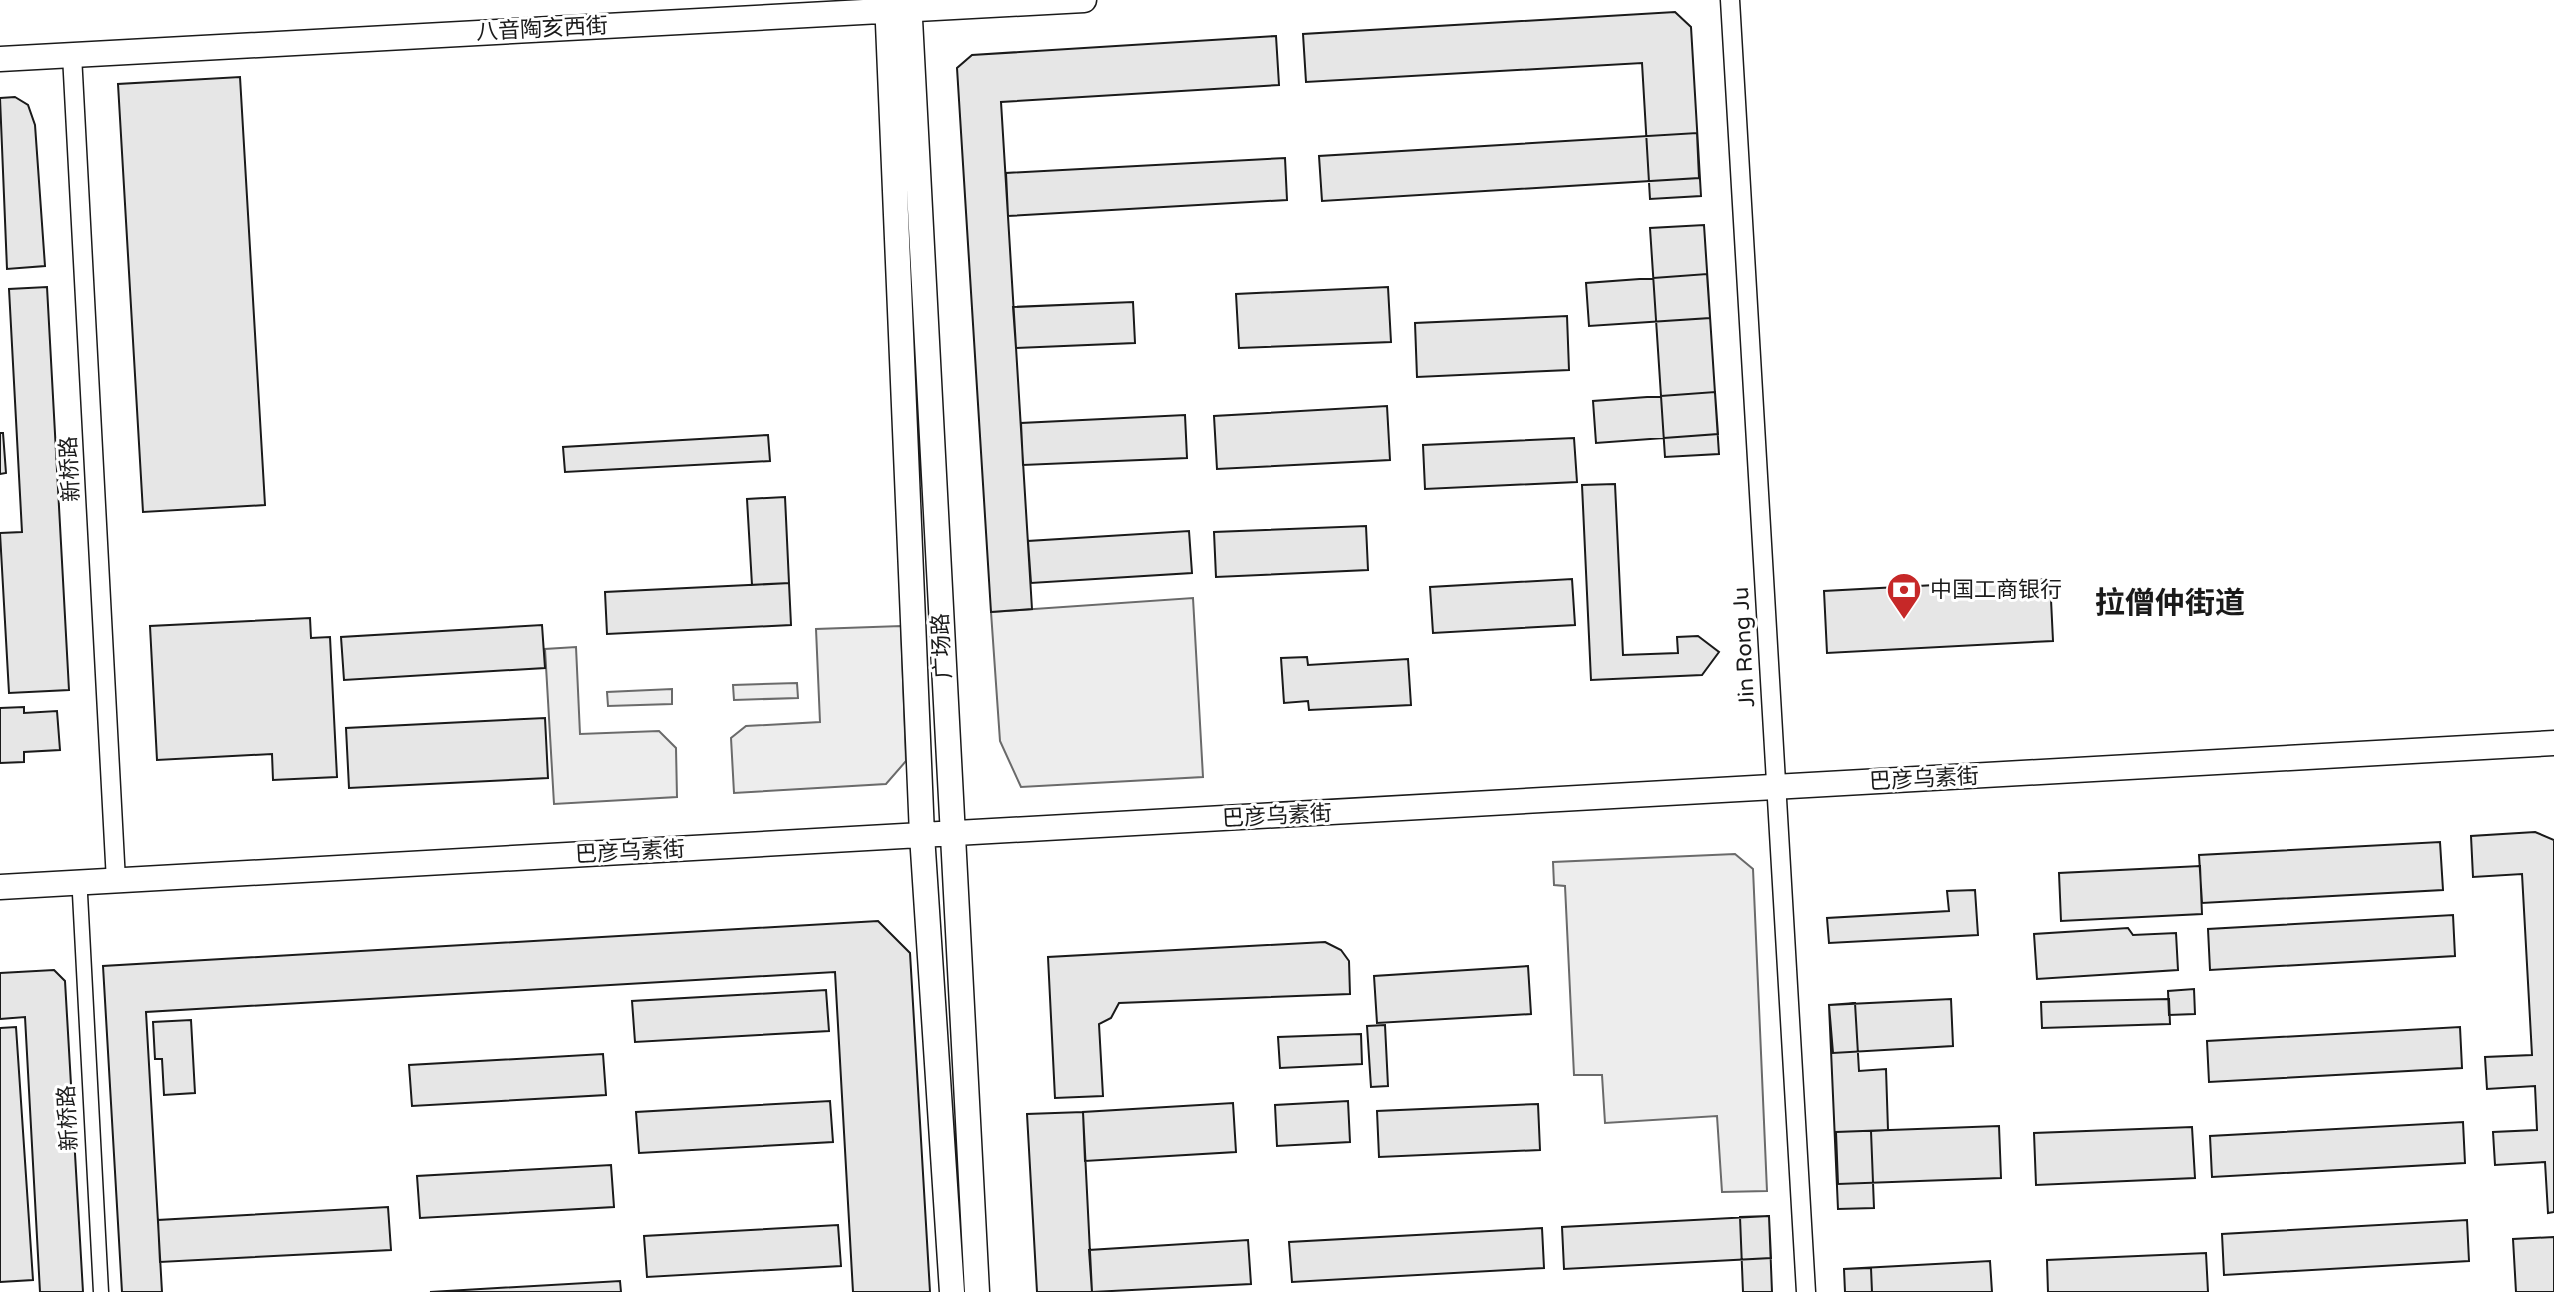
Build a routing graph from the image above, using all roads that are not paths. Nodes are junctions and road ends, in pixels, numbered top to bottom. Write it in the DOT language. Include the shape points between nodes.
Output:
graph roads {
  1 [pos="1084,0"];
  2 [pos="1730,0"];
  3 [pos="898,5"];
  4 [pos="72,55"];
  5 [pos="0,59"];
  6 [pos="2554,743"];
  7 [pos="2554,755"];
  8 [pos="1777,793"];
  9 [pos="952,840"];
  10 [pos="922,841"];
  11 [pos="116,881"];
  12 [pos="0,887"];
  13 [pos="80,894"];
  14 [pos="0,898"];
  15 [pos="101,1292"];
  16 [pos="952,1292"];
  17 [pos="977,1292"];
  18 [pos="1806,1292"];
  1 -- 3 [label="street, 八音陶亥西街"];
  2 -- 8 [label="street, Jin Rong Ju"];
  3 -- 4 [label="street, 八音陶亥西街"];
  3 -- 9 [label="street, 广场路"];
  3 -- 10 [label="street, 广场路"];
  4 -- 5 [label="street, 八音陶亥西街"];
  4 -- 11 [label="street, 新桥路"];
  6 -- 8 [label="street, 巴彦乌素街"];
  7 -- 8 [label="street, 巴彦乌素街"];
  8 -- 9 [label="street, 巴彦乌素街"];
  8 -- 18 [label="street, Jin Rong Ju"];
  9 -- 10 [label="street, 巴彦乌素街"];
  9 -- 17 [label="street, 广场路"];
  10 -- 11 [label="street, 巴彦乌素街"];
  10 -- 13 [label="street, 巴彦乌素街"];
  10 -- 16 [label="street, 广场路"];
  11 -- 12 [label="street, 巴彦乌素街"];
  13 -- 14 [label="street, 巴彦乌素街"];
  13 -- 15 [label="street, 新桥路"];
}
